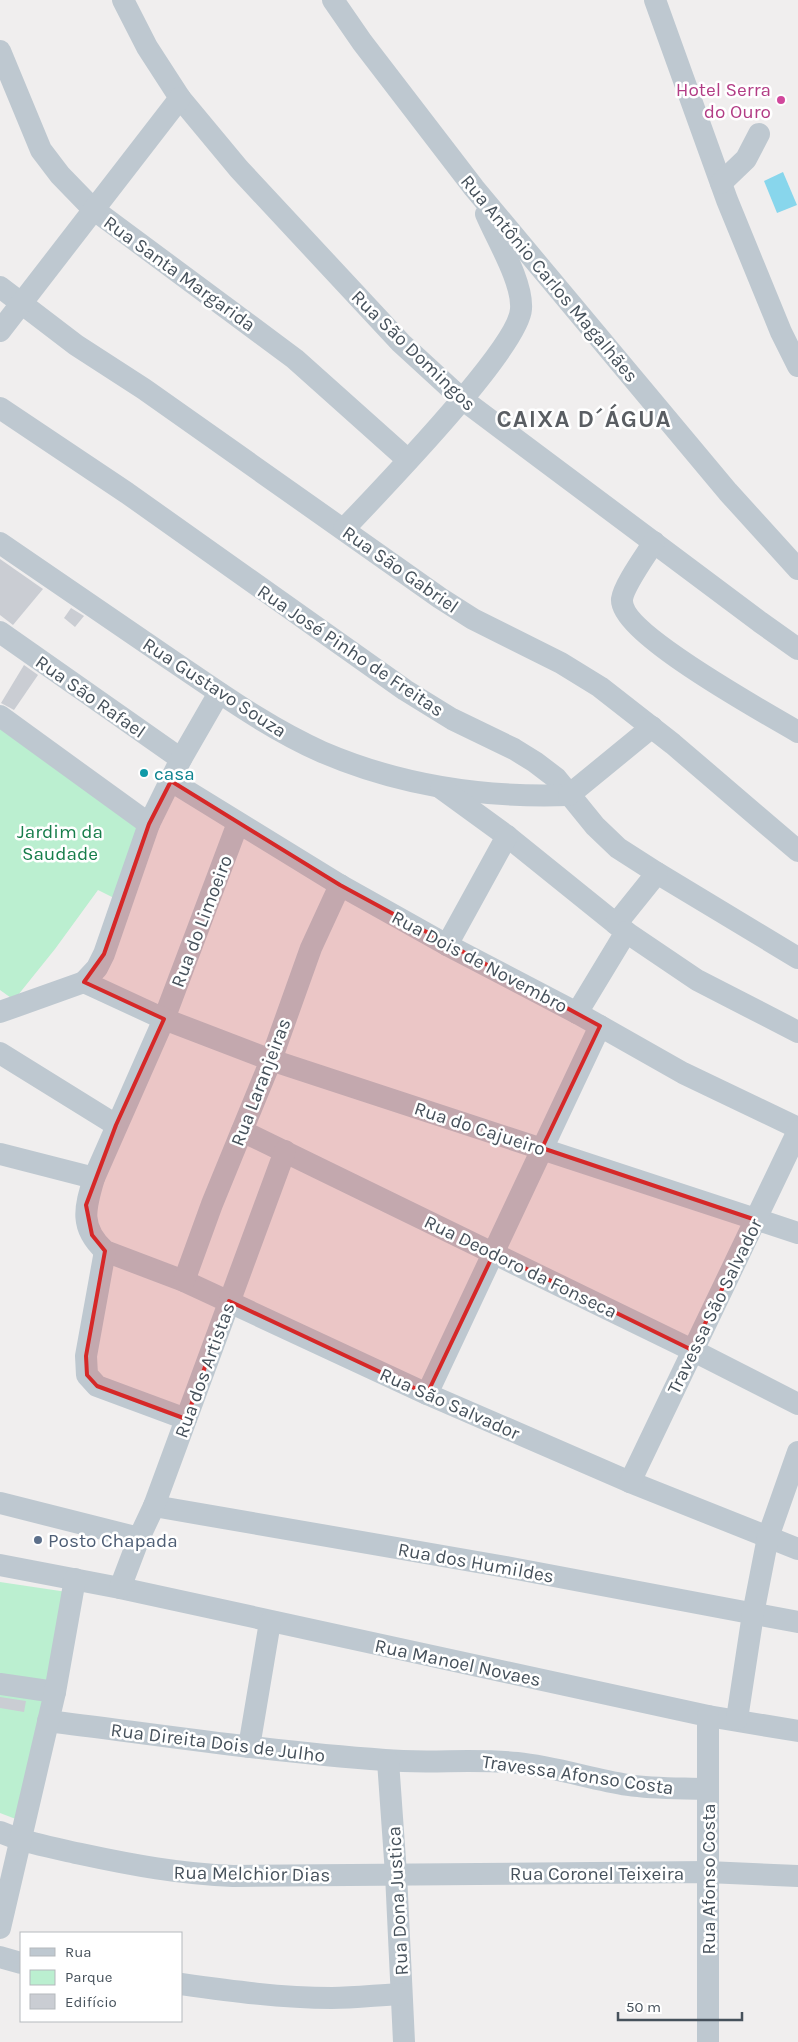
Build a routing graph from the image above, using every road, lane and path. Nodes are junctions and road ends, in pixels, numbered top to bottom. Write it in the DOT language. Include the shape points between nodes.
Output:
graph roads {
  1 [pos="122,0"];
  2 [pos="333,0"];
  3 [pos="655,0"];
  4 [pos="0,51"];
  5 [pos="180,98"];
  6 [pos="759,134"];
  7 [pos="721,183"];
  8 [pos="474,188"];
  9 [pos="94,209"];
  10 [pos="0,288"];
  11 [pos="20,304"];
  12 [pos="0,331"];
  13 [pos="798,366"];
  14 [pos="462,399"];
  15 [pos="0,408"];
  16 [pos="408,460"];
  17 [pos="344,529"];
  18 [pos="0,542"];
  19 [pos="654,542"];
  20 [pos="798,569"];
  21 [pos="0,632"];
  22 [pos="798,648"];
  23 [pos="219,693"];
  24 [pos="0,716"];
  25 [pos="652,727"];
  26 [pos="798,732"];
  27 [pos="181,760"];
  28 [pos="171,781"];
  29 [pos="440,788"];
  30 [pos="569,795"];
  31 [pos="238,823"];
  32 [pos="149,824"];
  33 [pos="507,836"];
  34 [pos="794,841"];
  35 [pos="657,873"];
  36 [pos="340,885"];
  37 [pos="621,928"];
  38 [pos="447,945"];
  39 [pos="798,958"];
  40 [pos="84,982"];
  41 [pos="0,1012"];
  42 [pos="577,1013"];
  43 [pos="164,1019"];
  44 [pos="600,1026"];
  45 [pos="798,1032"];
  46 [pos="0,1053"];
  47 [pos="270,1060"];
  48 [pos="116,1125"];
  49 [pos="798,1128"];
  50 [pos="242,1131"];
  51 [pos="798,1132"];
  52 [pos="542,1148"];
  53 [pos="285,1151"];
  54 [pos="0,1154"];
  55 [pos="94,1178"];
  56 [pos="756,1220"];
  57 [pos="798,1233"];
  58 [pos="105,1250"];
  59 [pos="494,1253"];
  60 [pos="184,1281"];
  61 [pos="229,1301"];
  62 [pos="692,1350"];
  63 [pos="427,1394"];
  64 [pos="798,1404"];
  65 [pos="186,1419"];
  66 [pos="798,1452"];
  67 [pos="630,1482"];
  68 [pos="0,1503"];
  69 [pos="154,1506"];
  70 [pos="768,1537"];
  71 [pos="139,1538"];
  72 [pos="798,1548"];
  73 [pos="0,1565"];
  74 [pos="75,1579"];
  75 [pos="120,1588"];
  76 [pos="752,1614"];
  77 [pos="270,1622"];
  78 [pos="798,1622"];
  79 [pos="0,1684"];
  80 [pos="55,1692"];
  81 [pos="708,1716"];
  82 [pos="737,1720"];
  83 [pos="48,1721"];
  84 [pos="798,1731"];
  85 [pos="249,1747"];
  86 [pos="388,1761"];
  87 [pos="708,1789"];
  88 [pos="10,1836"];
  89 [pos="707,1872"];
  90 [pos="396,1874"];
  91 [pos="798,1876"];
  92 [pos="0,1928"];
  93 [pos="0,1957"];
  94 [pos="20,1963"];
  95 [pos="182,1984"];
  96 [pos="401,1994"];
  97 [pos="404,2042"];
  98 [pos="708,2042"];
  1 -- 5 [label="street, Rua São Domingos"];
  2 -- 8 [label="street, Rua Antônio Carlos Magalhães"];
  3 -- 7 [label="street"];
  4 -- 9 [label="street, Rua Santa Margarida" via="42,150 60,175"];
  5 -- 9 [label="street"];
  5 -- 14 [label="street, Rua São Domingos" via="329,268"];
  6 -- 7 [label="street" via="746,159"];
  7 -- 13 [label="street"];
  8 -- 14 [label="street" via="516,282 521,296 521,311 506,344"];
  8 -- 20 [label="street, Rua Antônio Carlos Magalhães" via="728,492"];
  9 -- 11 [label="street"];
  9 -- 16 [label="street, Rua Santa Margarida" via="295,359"];
  10 -- 11 [label="street, Rua São Gabriel"];
  11 -- 12 [label="street"];
  11 -- 17 [label="street, Rua São Gabriel"];
  14 -- 16 [label="street"];
  14 -- 19 [label="street, Rua São Domingos"];
  15 -- 30 [label="street, Rua José Pinho de Freitas" via="405,690 452,719 535,762 556,778"];
  16 -- 17 [label="street"];
  17 -- 25 [label="street, Rua São Gabriel" via="473,619 561,663 600,687"];
  18 -- 23 [label="street, Rua Gustavo Souza"];
  19 -- 22 [label="street, Rua São Domingos"];
  19 -- 26 [label="street" via="626,587 622,598 627,615 688,666"];
  21 -- 27 [label="street, Rua São Rafael"];
  23 -- 27 [label="street"];
  23 -- 29 [label="street, Rua Gustavo Souza" via="270,726 323,752 374,771"];
  24 -- 32 [label="street"];
  25 -- 30 [label="street"];
  25 -- 34 [label="street, Rua São Gabriel"];
  27 -- 28 [label="street"];
  28 -- 31 [label="street, Rua Dois de Novembro"];
  28 -- 32 [label="street"];
  29 -- 30 [label="street, Rua Gustavo Souza" via="498,794"];
  29 -- 33 [label="street"];
  30 -- 35 [label="street, Rua José Pinho de Freitas" via="618,848"];
  31 -- 36 [label="street, Rua Dois de Novembro"];
  31 -- 43 [label="street, Rua do Limoeiro"];
  32 -- 40 [label="street" via="104,954"];
  33 -- 37 [label="street"];
  33 -- 38 [label="street"];
  35 -- 37 [label="street"];
  35 -- 39 [label="street, Rua José Pinho de Freitas"];
  36 -- 38 [label="street, Rua Dois de Novembro"];
  36 -- 47 [label="street, Rua Laranjeiras" via="311,948"];
  37 -- 42 [label="street"];
  37 -- 45 [label="street" via="697,980"];
  38 -- 42 [label="street, Rua Dois de Novembro"];
  40 -- 41 [label="street"];
  40 -- 43 [label="street, Rua do Cajueiro"];
  42 -- 44 [label="street, Rua Dois de Novembro"];
  43 -- 47 [label="street, Rua do Cajueiro"];
  43 -- 48 [label="street"];
  44 -- 49 [label="street, Rua Dois de Novembro" via="683,1074"];
  44 -- 52 [label="street"];
  46 -- 48 [label="street"];
  47 -- 50 [label="street, Rua Laranjeiras"];
  47 -- 52 [label="street, Rua do Cajueiro"];
  48 -- 55 [label="street"];
  50 -- 53 [label="street, Rua Deodoro da Fonseca"];
  50 -- 60 [label="street, Rua Laranjeiras"];
  51 -- 56 [label="street, Travessa São Salvador"];
  52 -- 56 [label="street, Rua do Cajueiro"];
  52 -- 59 [label="street"];
  53 -- 59 [label="street, Rua Deodoro da Fonseca"];
  53 -- 61 [label="street, Rua dos Artistas"];
  54 -- 55 [label="street"];
  55 -- 58 [label="street" via="86,1205 87,1221 96,1242"];
  56 -- 57 [label="street, Rua do Cajueiro"];
  56 -- 62 [label="street, Travessa São Salvador"];
  58 -- 60 [label="street, Rua São Salvador"];
  58 -- 65 [label="street" via="86,1356 87,1375 97,1386"];
  59 -- 62 [label="street, Rua Deodoro da Fonseca"];
  59 -- 63 [label="street"];
  60 -- 61 [label="street, Rua São Salvador"];
  61 -- 63 [label="street, Rua São Salvador"];
  61 -- 65 [label="street, Rua dos Artistas"];
  62 -- 64 [label="street, Rua Deodoro da Fonseca"];
  62 -- 67 [label="street, Travessa São Salvador"];
  63 -- 67 [label="street, Rua São Salvador"];
  65 -- 69 [label="street, Rua dos Artistas"];
  66 -- 70 [label="street"];
  67 -- 70 [label="street, Rua São Salvador"];
  68 -- 71 [label="street"];
  69 -- 71 [label="street, Rua dos Artistas"];
  69 -- 76 [label="street, Rua dos Humildes" via="506,1567"];
  70 -- 72 [label="street, Rua São Salvador"];
  70 -- 76 [label="street"];
  71 -- 75 [label="street, Rua dos Artistas"];
  73 -- 74 [label="street, Rua Manoel Novaes"];
  74 -- 75 [label="street, Rua Manoel Novaes"];
  74 -- 80 [label="street"];
  75 -- 77 [label="street, Rua Manoel Novaes"];
  76 -- 78 [label="street, Rua dos Humildes"];
  76 -- 82 [label="street"];
  77 -- 81 [label="street, Rua Manoel Novaes"];
  77 -- 85 [label="street"];
  79 -- 80 [label="street"];
  80 -- 83 [label="street"];
  81 -- 82 [label="street, Rua Manoel Novaes"];
  81 -- 87 [label="street, Rua Afonso Costa"];
  82 -- 84 [label="street, Rua Manoel Novaes"];
  83 -- 85 [label="street, Rua Direita Dois de Julho"];
  83 -- 88 [label="street"];
  85 -- 86 [label="street, Rua Direita Dois de Julho"];
  86 -- 87 [label="street, Travessa Afonso Costa" via="486,1760 548,1767 628,1785"];
  86 -- 90 [label="street, Rua Dona Justica"];
  87 -- 89 [label="street, Rua Afonso Costa"];
  88 -- 90 [label="street, Rua Melchior Dias" via="195,1875"];
  88 -- 92 [label="street"];
  89 -- 90 [label="street, Rua Coronel Teixeira"];
  89 -- 91 [label="street, Rua Coronel Teixeira"];
  89 -- 98 [label="street, Rua Afonso Costa"];
  90 -- 96 [label="street, Rua Dona Justica"];
  93 -- 94 [label="street"];
  95 -- 96 [label="street" via="302,1997"];
  96 -- 97 [label="street, Rua Dona Justica"];
}
